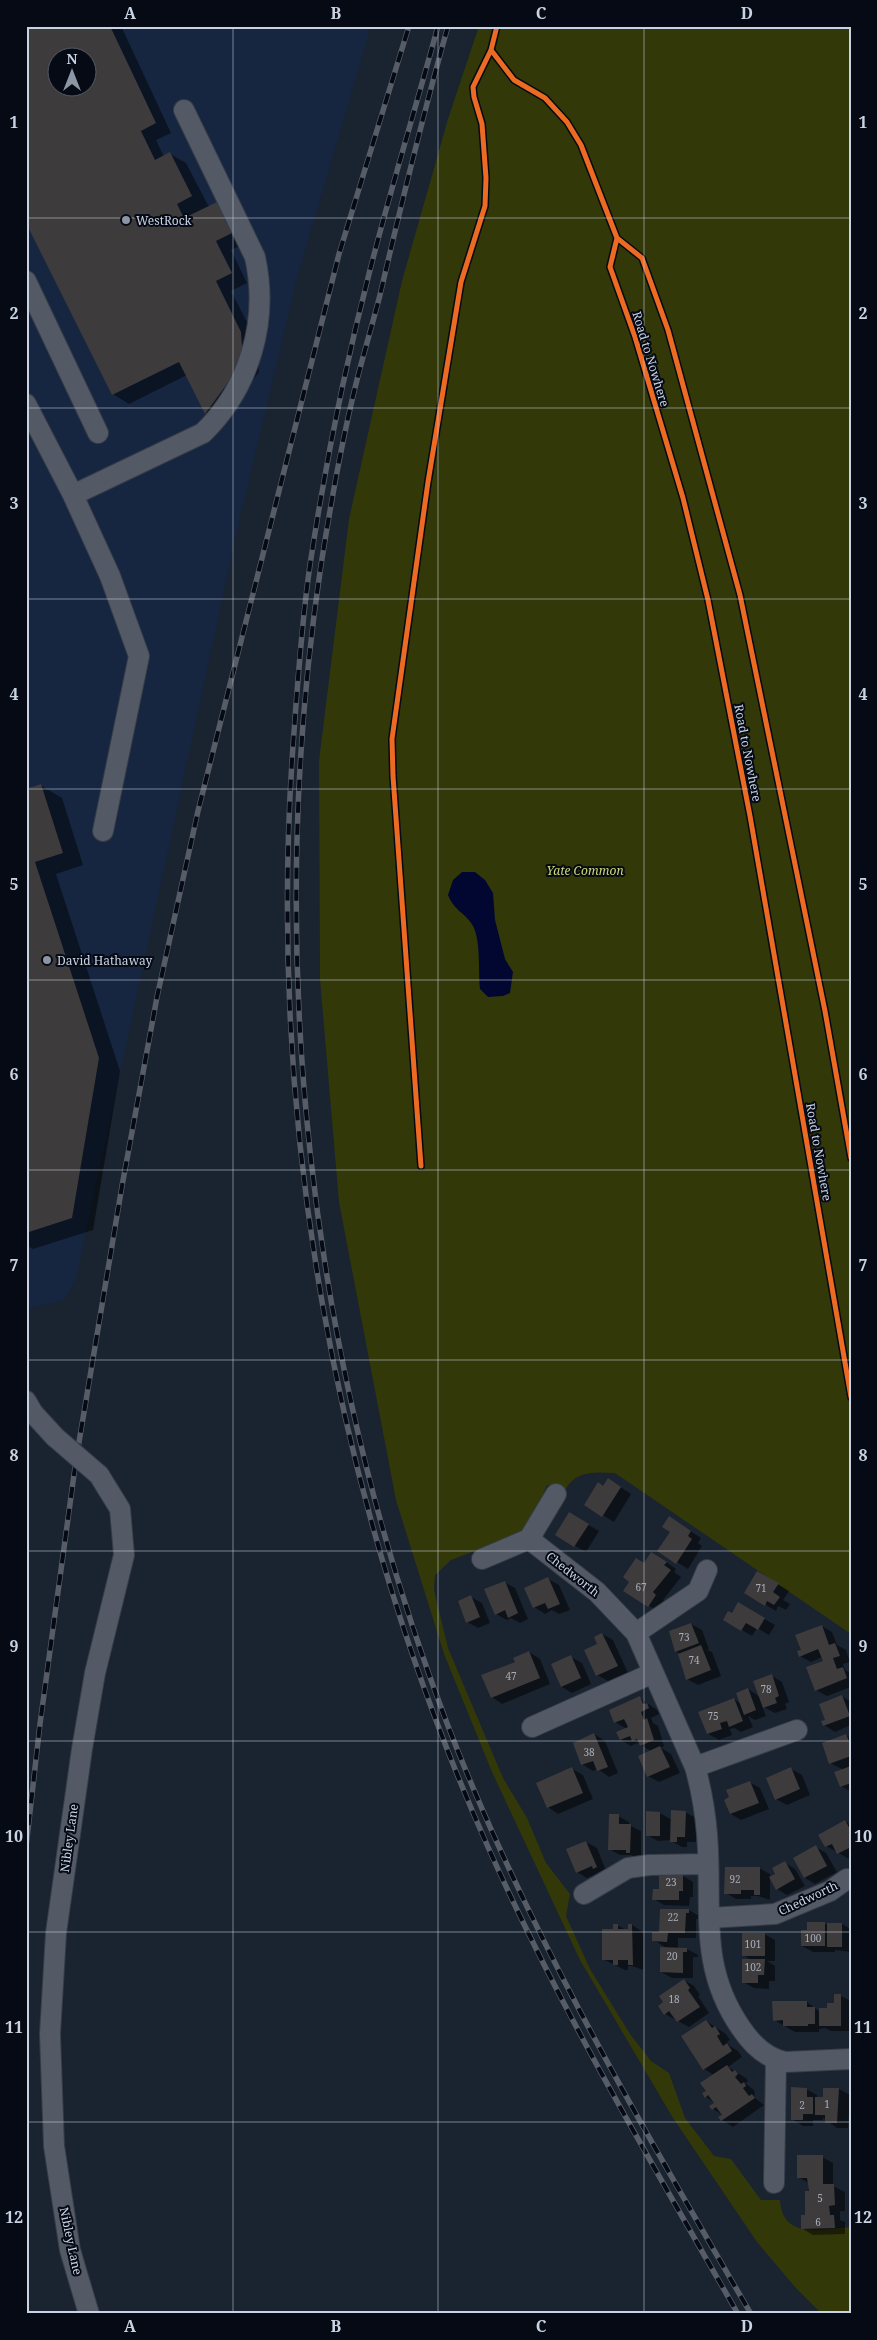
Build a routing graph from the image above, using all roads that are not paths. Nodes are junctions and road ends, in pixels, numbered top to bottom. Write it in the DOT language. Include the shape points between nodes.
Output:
graph roads {
  1 [pos="184,110"];
  2 [pos="26,281"];
  3 [pos="26,404"];
  4 [pos="98,433"];
  5 [pos="73,495"];
  6 [pos="103,831"];
  7 [pos="26,1401"];
  8 [pos="556,1494"];
  9 [pos="529,1539"];
  10 [pos="482,1559"];
  11 [pos="707,1570"];
  12 [pos="636,1633"];
  13 [pos="653,1673"];
  14 [pos="532,1727"];
  15 [pos="797,1730"];
  16 [pos="695,1766"];
  17 [pos="708,1864"];
  18 [pos="847,1880"];
  19 [pos="584,1894"];
  20 [pos="709,1918"];
  21 [pos="776,2060"];
  22 [pos="851,2060"];
  23 [pos="774,2183"];
  24 [pos="88,2314"];
  1 -- 5 [label="street" via="255,257 260,277 260,319 247,371 219,418 203,433"];
  2 -- 4 [label="street"];
  3 -- 5 [label="street"];
  5 -- 6 [label="street" via="110,576 139,656"];
  7 -- 24 [label="street, Nibley Lane, bridge" via="55,1438 99,1475 120,1508 124,1555 95,1673 82,1749 56,1934 50,2034 54,2146 70,2250"];
  8 -- 9 [label="street"];
  9 -- 10 [label="street"];
  9 -- 12 [label="street, Chedworth" via="597,1592"];
  11 -- 12 [label="street" via="698,1591"];
  12 -- 13 [label="street, Chedworth"];
  13 -- 14 [label="street"];
  13 -- 16 [label="street, Chedworth"];
  15 -- 16 [label="street"];
  16 -- 17 [label="street, Chedworth" via="701,1787"];
  17 -- 19 [label="street" via="628,1868"];
  17 -- 20 [label="street, Chedworth"];
  18 -- 20 [label="street, Chedworth" via="830,1891 775,1914"];
  20 -- 21 [label="street, Chedworth" via="713,1965 729,2011 747,2038"];
  21 -- 22 [label="street"];
  21 -- 23 [label="street"];
}
